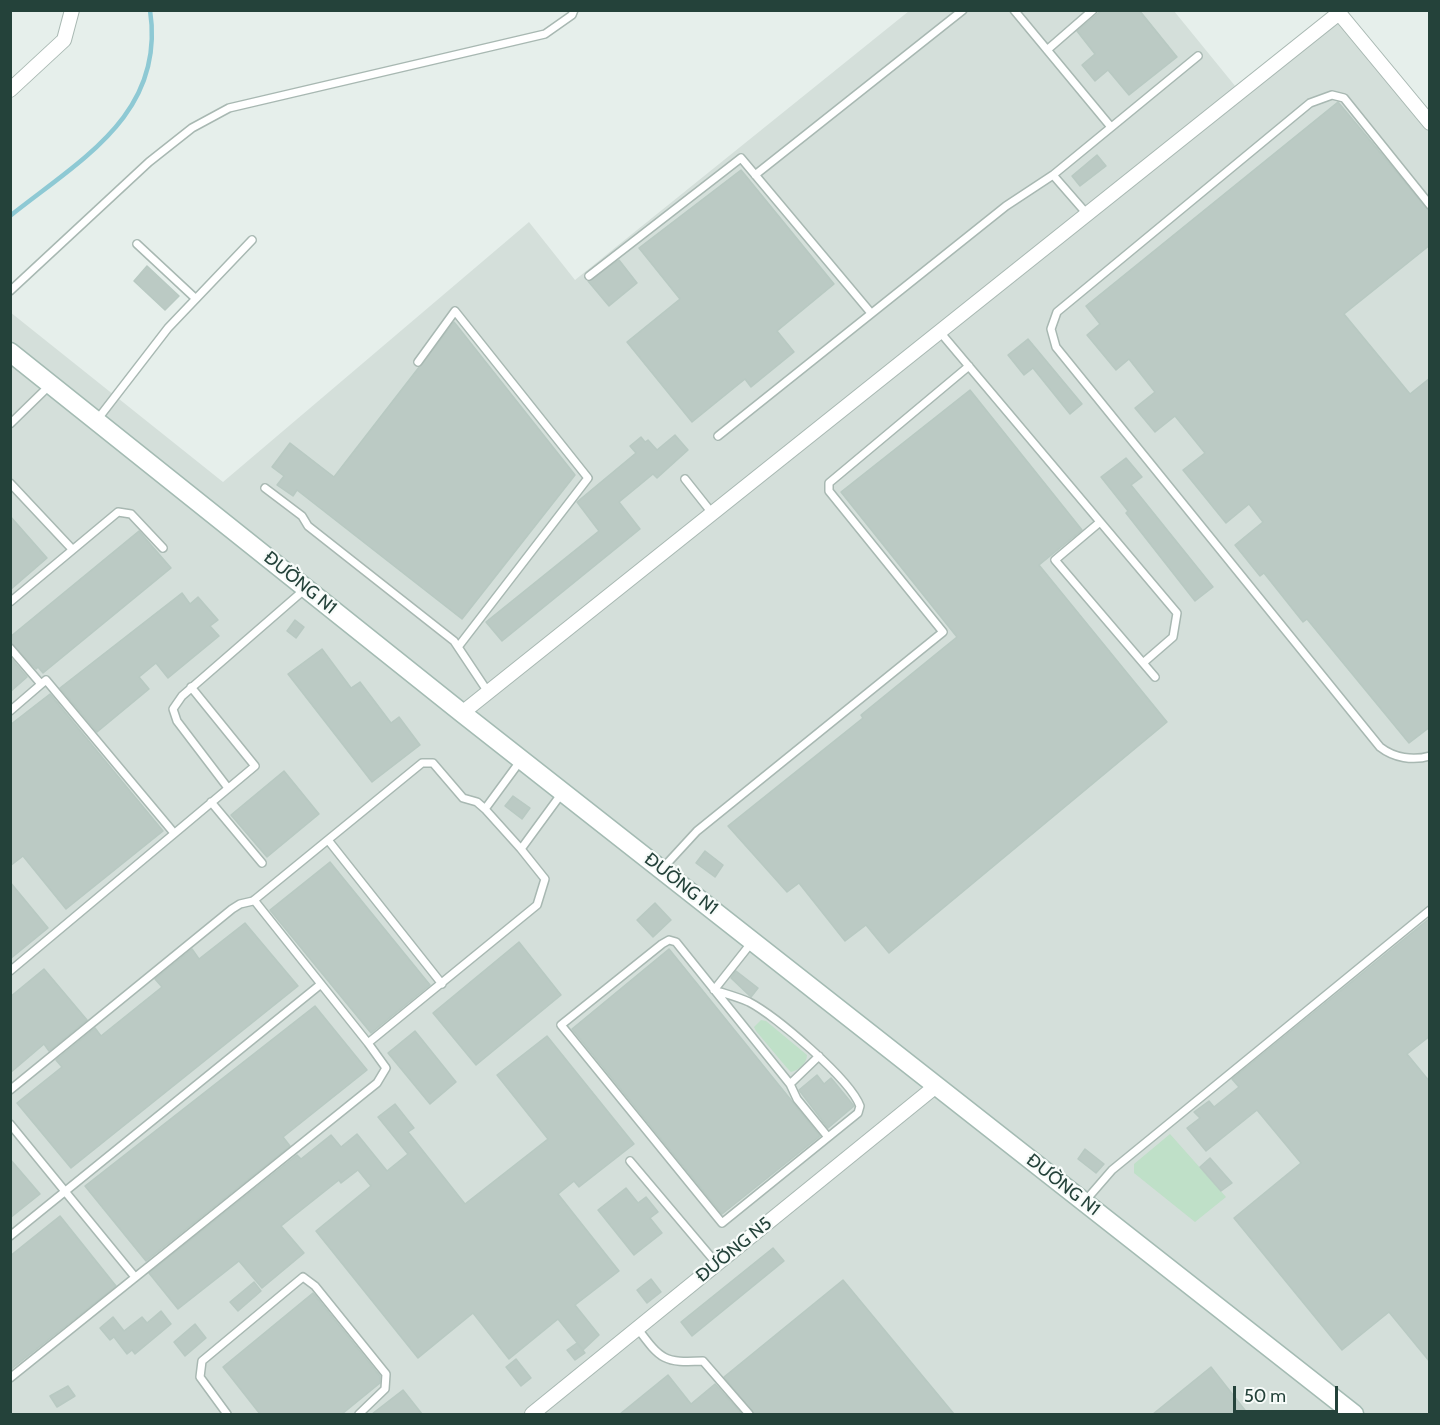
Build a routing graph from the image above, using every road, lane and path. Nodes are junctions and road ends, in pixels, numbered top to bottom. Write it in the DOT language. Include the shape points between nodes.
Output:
graph roads {
  1 [pos="72,10"];
  2 [pos="574,10"];
  3 [pos="963,10"];
  4 [pos="1014,10"];
  5 [pos="1093,10"];
  6 [pos="1047,50"];
  7 [pos="1198,56"];
  8 [pos="10,90"];
  9 [pos="1430,123"];
  10 [pos="1111,127"];
  11 [pos="755,175"];
  12 [pos="1053,175"];
  13 [pos="1430,205"];
  14 [pos="1087,214"];
  15 [pos="252,240"];
  16 [pos="137,244"];
  17 [pos="589,276"];
  18 [pos="10,291"];
  19 [pos="195,298"];
  20 [pos="871,313"];
  21 [pos="940,332"];
  22 [pos="10,352"];
  23 [pos="418,362"];
  24 [pos="969,366"];
  25 [pos="51,384"];
  26 [pos="97,420"];
  27 [pos="10,424"];
  28 [pos="718,436"];
  29 [pos="685,479"];
  30 [pos="10,483"];
  31 [pos="265,488"];
  32 [pos="712,513"];
  33 [pos="1101,522"];
  34 [pos="72,549"];
  35 [pos="163,549"];
  36 [pos="306,588"];
  37 [pos="10,602"];
  38 [pos="458,647"];
  39 [pos="10,648"];
  40 [pos="1143,663"];
  41 [pos="1155,677"];
  42 [pos="41,684"];
  43 [pos="191,687"];
  44 [pos="488,692"];
  45 [pos="10,711"];
  46 [pos="462,713"];
  47 [pos="1430,756"];
  48 [pos="522,758"];
  49 [pos="228,788"];
  50 [pos="564,790"];
  51 [pos="211,802"];
  52 [pos="485,809"];
  53 [pos="174,833"];
  54 [pos="328,840"];
  55 [pos="521,849"];
  56 [pos="262,863"];
  57 [pos="662,869"];
  58 [pos="254,900"];
  59 [pos="1430,910"];
  60 [pos="753,941"];
  61 [pos="10,971"];
  62 [pos="321,984"];
  63 [pos="442,984"];
  64 [pos="714,990"];
  65 [pos="368,1043"];
  66 [pos="819,1056"];
  67 [pos="790,1084"];
  68 [pos="936,1086"];
  69 [pos="10,1090"];
  70 [pos="10,1124"];
  71 [pos="828,1137"];
  72 [pos="630,1161"];
  73 [pos="66,1190"];
  74 [pos="1085,1203"];
  75 [pos="10,1236"];
  76 [pos="717,1264"];
  77 [pos="135,1277"];
  78 [pos="638,1329"];
  79 [pos="10,1378"];
  80 [pos="227,1414"];
  81 [pos="359,1414"];
  82 [pos="532,1414"];
  83 [pos="748,1414"];
  84 [pos="1354,1414"];
  1 -- 8 [label="street" via="64,40"];
  2 -- 18 [label="lane" via="545,34 229,108 210,116 149,162"];
  3 -- 11 [label="lane"];
  4 -- 6 [label="lane"];
  5 -- 6 [label="lane"];
  6 -- 10 [label="lane"];
  7 -- 10 [label="lane"];
  9 -- 14 [label="street" via="1339,13"];
  10 -- 12 [label="lane"];
  11 -- 17 [label="lane" via="741,158"];
  11 -- 20 [label="lane"];
  12 -- 14 [label="lane"];
  12 -- 20 [label="lane" via="1006,206"];
  13 -- 47 [label="lane" via="1344,98 1332,95 1310,103 1057,312 1051,329 1056,346 1380,747 1390,754 1418,759"];
  14 -- 21 [label="street"];
  15 -- 19 [label="lane"];
  16 -- 19 [label="lane"];
  19 -- 26 [label="lane"];
  20 -- 28 [label="lane"];
  21 -- 24 [label="lane"];
  21 -- 32 [label="street"];
  22 -- 25 [label="street, ĐƯỜNG N1"];
  23 -- 38 [label="lane" via="455,311 588,478"];
  24 -- 33 [label="lane"];
  24 -- 57 [label="lane" via="829,483 829,491 943,632 697,831"];
  25 -- 26 [label="street, ĐƯỜNG N1"];
  25 -- 27 [label="lane"];
  26 -- 36 [label="street, ĐƯỜNG N1"];
  29 -- 32 [label="lane"];
  30 -- 34 [label="lane"];
  31 -- 38 [label="lane"];
  32 -- 44 [label="street"];
  33 -- 40 [label="lane" via="1177,613 1173,637"];
  33 -- 40 [label="lane" via="1055,560"];
  34 -- 35 [label="lane" via="123,512 131,514"];
  34 -- 37 [label="lane"];
  36 -- 43 [label="lane"];
  36 -- 46 [label="street, ĐƯỜNG N1"];
  38 -- 44 [label="lane"];
  39 -- 42 [label="lane"];
  40 -- 41 [label="lane"];
  42 -- 45 [label="lane"];
  42 -- 53 [label="lane" via="46,680"];
  43 -- 49 [label="lane" via="173,709 177,721"];
  43 -- 49 [label="lane" via="255,766"];
  44 -- 46 [label="street"];
  46 -- 48 [label="street, ĐƯỜNG N1"];
  48 -- 50 [label="street, ĐƯỜNG N1"];
  48 -- 52 [label="lane"];
  49 -- 51 [label="lane"];
  50 -- 55 [label="lane"];
  50 -- 57 [label="street, ĐƯỜNG N1"];
  51 -- 53 [label="lane"];
  51 -- 56 [label="lane"];
  52 -- 54 [label="lane" via="463,798 426,761"];
  52 -- 55 [label="lane"];
  53 -- 61 [label="lane"];
  54 -- 58 [label="lane"];
  54 -- 63 [label="lane"];
  55 -- 63 [label="lane" via="545,879 540,898 531,910"];
  57 -- 60 [label="street, ĐƯỜNG N1"];
  58 -- 62 [label="lane"];
  58 -- 69 [label="lane" via="232,909"];
  59 -- 74 [label="lane" via="1112,1170"];
  60 -- 64 [label="lane"];
  60 -- 68 [label="street, ĐƯỜNG N1"];
  62 -- 65 [label="lane"];
  62 -- 73 [label="lane"];
  63 -- 65 [label="lane"];
  64 -- 66 [label="lane" via="751,1003"];
  64 -- 67 [label="lane"];
  64 -- 71 [label="lane" via="676,942 669,940 561,1025 722,1223"];
  65 -- 77 [label="lane" via="386,1068 377,1083"];
  66 -- 67 [label="lane"];
  66 -- 71 [label="lane" via="860,1106 858,1113"];
  67 -- 71 [label="lane" via="797,1099"];
  68 -- 74 [label="street, ĐƯỜNG N1"];
  68 -- 76 [label="street, ĐƯỜNG N5"];
  70 -- 73 [label="lane"];
  72 -- 76 [label="lane"];
  73 -- 75 [label="lane"];
  73 -- 77 [label="lane"];
  74 -- 84 [label="street, ĐƯỜNG N1"];
  76 -- 78 [label="street, ĐƯỜNG N5"];
  77 -- 79 [label="lane"];
  78 -- 82 [label="street, ĐƯỜNG N5"];
  78 -- 83 [label="lane" via="656,1352 673,1362 703,1361"];
  80 -- 81 [label="lane" via="200,1377 202,1361 303,1278 315,1286 386,1374 385,1389"];
}
